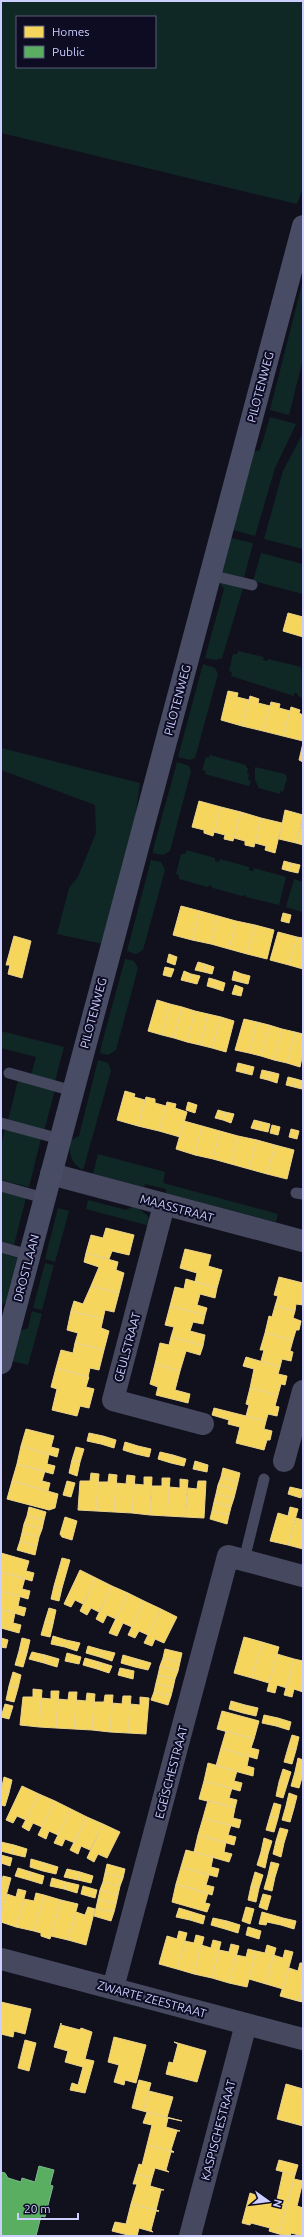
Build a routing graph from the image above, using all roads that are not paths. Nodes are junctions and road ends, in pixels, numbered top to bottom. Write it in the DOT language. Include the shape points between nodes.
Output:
graph roads {
  1 [pos="303,226"];
  2 [pos="210,575"];
  3 [pos="252,585"];
  4 [pos="9,1073"];
  5 [pos="73,1091"];
  6 [pos="1,1124"];
  7 [pos="60,1139"];
  8 [pos="51,1174"];
  9 [pos="1,1186"];
  10 [pos="44,1198"];
  11 [pos="164,1205"];
  12 [pos="303,1241"];
  13 [pos="1,1247"];
  14 [pos="30,1255"];
  15 [pos="6,1328"];
  16 [pos="1,1362"];
  17 [pos="303,1391"];
  18 [pos="203,1424"];
  19 [pos="284,1461"];
  20 [pos="264,1479"];
  21 [pos="236,1558"];
  22 [pos="303,1576"];
  23 [pos="1,1959"];
  24 [pos="113,1988"];
  25 [pos="246,2024"];
  26 [pos="303,2039"];
  27 [pos="190,2236"];
  1 -- 2 [label="street, PILOTENWEG"];
  2 -- 3 [label="lane"];
  2 -- 5 [label="street, PILOTENWEG"];
  4 -- 5 [label="lane"];
  5 -- 7 [label="street, PILOTENWEG"];
  6 -- 7 [label="lane"];
  7 -- 8 [label="street, PILOTENWEG"];
  8 -- 10 [label="street, DROSTLAAN"];
  8 -- 11 [label="street, MAASSTRAAT"];
  9 -- 10 [label="lane"];
  10 -- 14 [label="street, DROSTLAAN"];
  11 -- 12 [label="street, MAASSTRAAT"];
  11 -- 18 [label="street, GEULSTRAAT" via="113,1400"];
  13 -- 14 [label="lane"];
  14 -- 15 [label="street, DROSTLAAN"];
  15 -- 16 [label="street, DROSTLAAN"];
  17 -- 19 [label="street"];
  20 -- 21 [label="lane, EGEÏSCHESTRAAT"];
  21 -- 22 [label="street"];
  21 -- 24 [label="street, EGEÏSCHESTRAAT"];
  23 -- 24 [label="street, ZWARTE ZEESTRAAT"];
  24 -- 25 [label="street, ZWARTE ZEESTRAAT"];
  25 -- 26 [label="street, ZWARTE ZEESTRAAT"];
  25 -- 27 [label="street, KASPISCHESTRAAT"];
}
